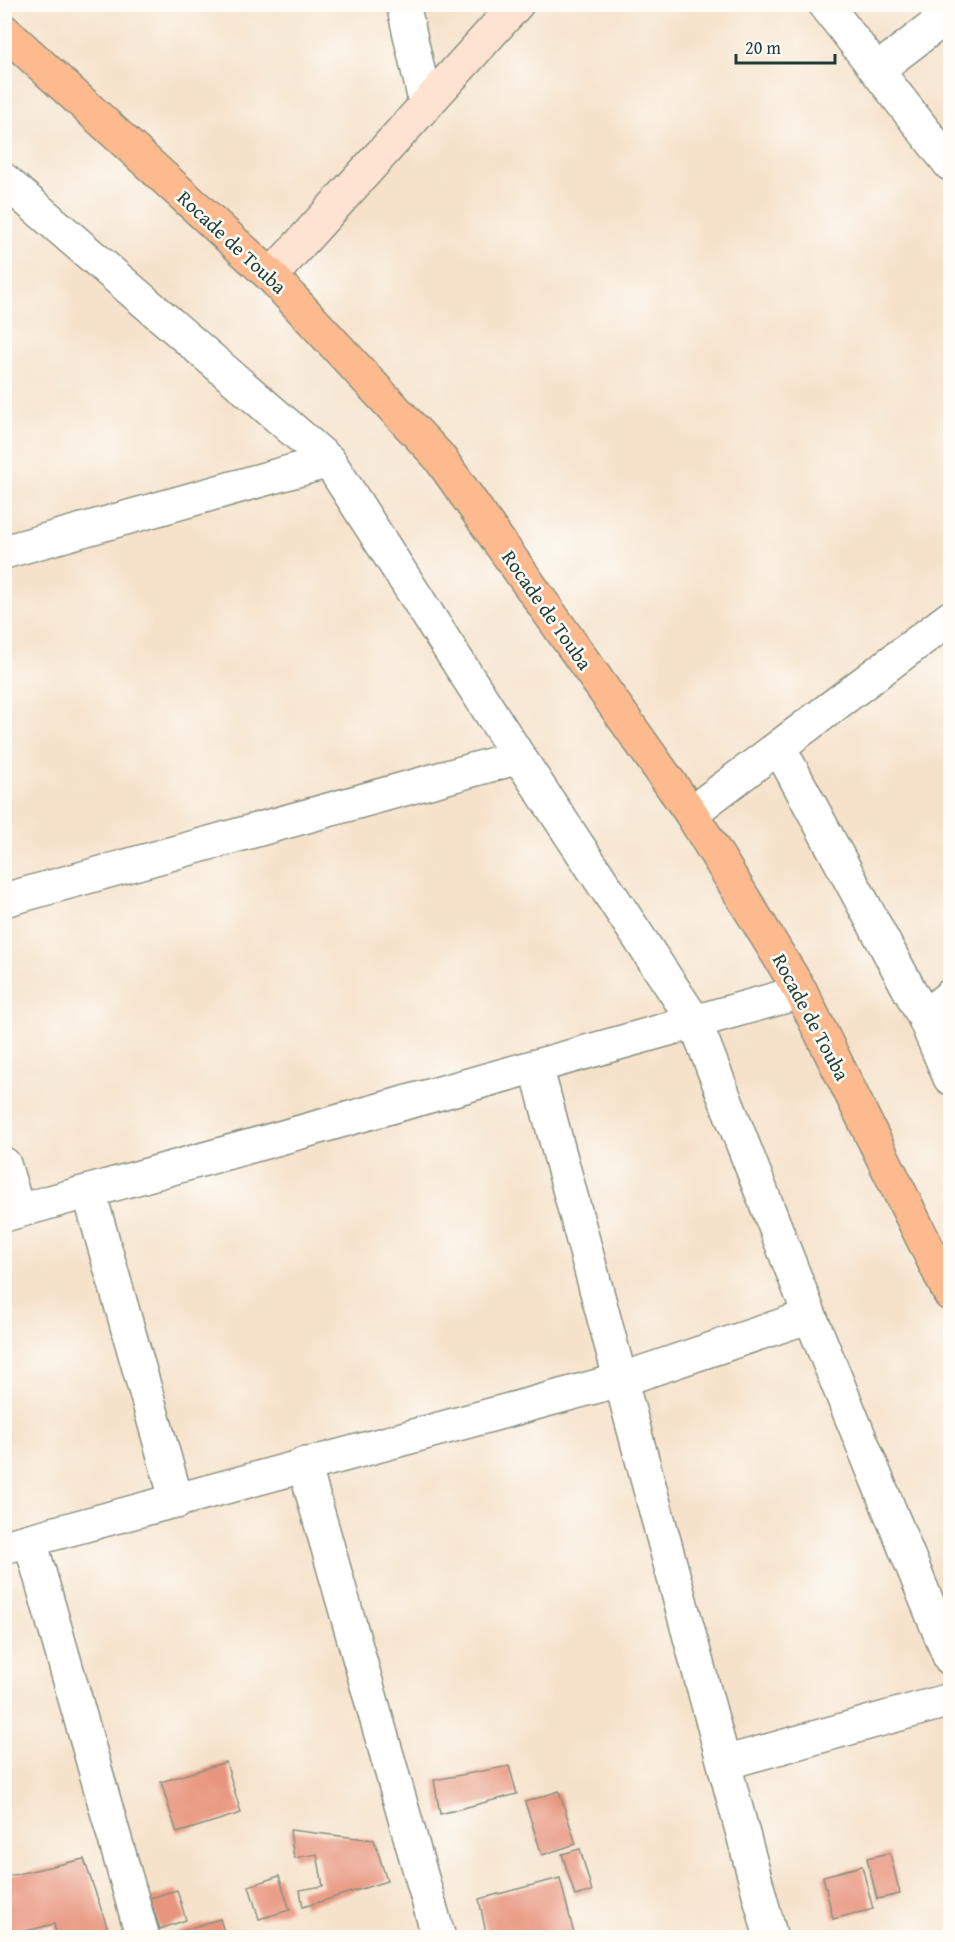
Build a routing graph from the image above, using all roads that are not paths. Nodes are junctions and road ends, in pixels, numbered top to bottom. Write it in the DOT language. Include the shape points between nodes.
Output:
graph roads {
  1 [pos="403,4"];
  2 [pos="517,4"];
  3 [pos="825,4"];
  4 [pos="951,14"];
  5 [pos="4,31"];
  6 [pos="877,70"];
  7 [pos="426,105"];
  8 [pos="951,164"];
  9 [pos="4,180"];
  10 [pos="18,208"];
  11 [pos="271,276"];
  12 [pos="329,461"];
  13 [pos="4,552"];
  14 [pos="951,618"];
  15 [pos="779,747"];
  16 [pos="519,757"];
  17 [pos="691,813"];
  18 [pos="4,900"];
  19 [pos="801,992"];
  20 [pos="951,996"];
  21 [pos="924,1017"];
  22 [pos="695,1022"];
  23 [pos="536,1066"];
  24 [pos="951,1078"];
  25 [pos="4,1164"];
  26 [pos="89,1192"];
  27 [pos="11,1213"];
  28 [pos="951,1294"];
  29 [pos="810,1316"];
  30 [pos="620,1380"];
  31 [pos="304,1464"];
  32 [pos="177,1502"];
  33 [pos="17,1544"];
  34 [pos="951,1658"];
  35 [pos="951,1700"];
  36 [pos="724,1763"];
  37 [pos="143,1938"];
  38 [pos="439,1938"];
  39 [pos="771,1938"];
  1 -- 7 [label="street"];
  2 -- 7 [label="street"];
  3 -- 6 [label="street"];
  4 -- 6 [label="street"];
  5 -- 11 [label="main road, Rocade de Touba"];
  6 -- 8 [label="street"];
  7 -- 11 [label="street"];
  9 -- 10 [label="street"];
  10 -- 12 [label="street"];
  11 -- 17 [label="main road, Rocade de Touba" via="439,457"];
  12 -- 13 [label="street"];
  12 -- 16 [label="street"];
  14 -- 15 [label="street"];
  15 -- 17 [label="street"];
  15 -- 21 [label="street"];
  16 -- 18 [label="street"];
  16 -- 22 [label="street"];
  17 -- 19 [label="main road, Rocade de Touba"];
  19 -- 22 [label="street"];
  19 -- 28 [label="main road, Rocade de Touba"];
  20 -- 21 [label="street"];
  21 -- 24 [label="street"];
  22 -- 23 [label="street"];
  22 -- 29 [label="street"];
  23 -- 26 [label="street"];
  23 -- 30 [label="street"];
  25 -- 27 [label="street"];
  26 -- 27 [label="street"];
  26 -- 32 [label="street"];
  29 -- 30 [label="street"];
  29 -- 34 [label="street"];
  30 -- 31 [label="street"];
  30 -- 36 [label="street"];
  31 -- 32 [label="street"];
  31 -- 38 [label="street"];
  32 -- 33 [label="street"];
  33 -- 37 [label="street"];
  35 -- 36 [label="street"];
  36 -- 39 [label="street"];
}
